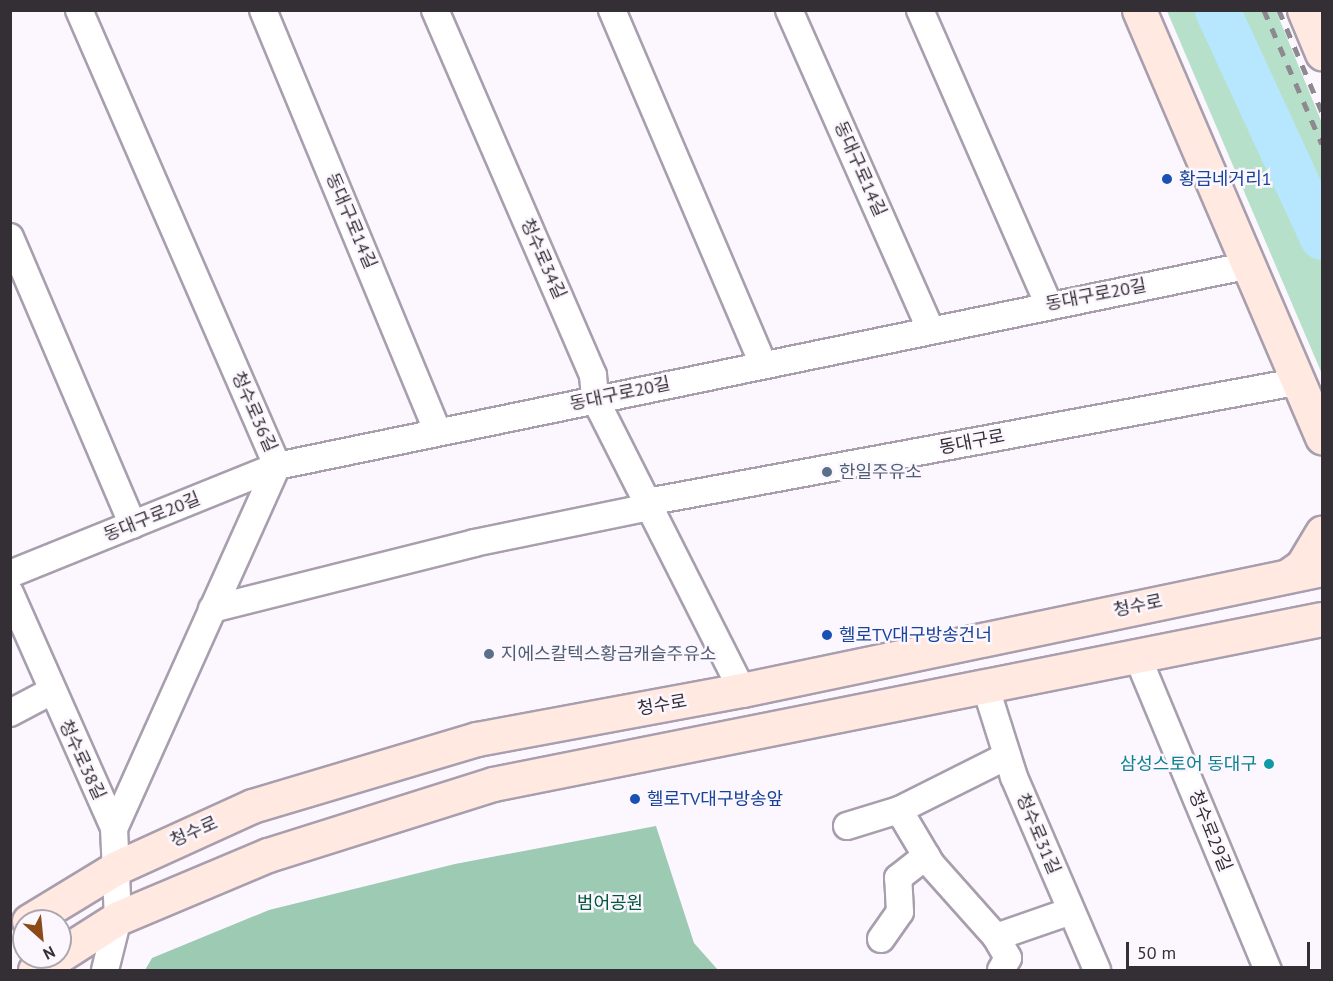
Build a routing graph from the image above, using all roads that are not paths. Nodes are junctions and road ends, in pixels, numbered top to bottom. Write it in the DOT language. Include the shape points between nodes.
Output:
graph roads {
  1 [pos="79,10"];
  2 [pos="263,10"];
  3 [pos="435,10"];
  4 [pos="612,10"];
  5 [pos="789,10"];
  6 [pos="920,10"];
  7 [pos="1139,10"];
  8 [pos="1304,10"];
  9 [pos="1323,52"];
  10 [pos="10,237"];
  11 [pos="1245,266"];
  12 [pos="1049,305"];
  13 [pos="930,328"];
  14 [pos="763,364"];
  15 [pos="1296,382"];
  16 [pos="595,399"];
  17 [pos="1323,410"];
  18 [pos="438,432"];
  19 [pos="1323,437"];
  20 [pos="278,466"];
  21 [pos="649,504"];
  22 [pos="133,525"];
  23 [pos="1323,533"];
  24 [pos="1323,570"];
  25 [pos="10,574"];
  26 [pos="1289,575"];
  27 [pos="10,593"];
  28 [pos="212,609"];
  29 [pos="1323,619"];
  30 [pos="1259,632"];
  31 [pos="1323,638"];
  32 [pos="1138,658"];
  33 [pos="985,685"];
  34 [pos="742,690"];
  35 [pos="50,692"];
  36 [pos="10,713"];
  37 [pos="1007,756"];
  38 [pos="899,810"];
  39 [pos="846,826"];
  40 [pos="114,828"];
  41 [pos="926,856"];
  42 [pos="116,868"];
  43 [pos="49,909"];
  44 [pos="1071,911"];
  45 [pos="118,918"];
  46 [pos="996,937"];
  47 [pos="881,939"];
  48 [pos="72,947"];
  49 [pos="105,970"];
  50 [pos="1001,970"];
  51 [pos="1097,970"];
  52 [pos="1268,970"];
  1 -- 20 [label="street, 청수로36길"];
  2 -- 18 [label="street, 동대구로14길"];
  3 -- 16 [label="street, 청수로34길" via="593,375"];
  4 -- 14 [label="street"];
  5 -- 13 [label="street, 동대구로14길"];
  6 -- 12 [label="street"];
  7 -- 11 [label="main road"];
  8 -- 9 [label="main road"];
  10 -- 22 [label="street"];
  11 -- 12 [label="street, 동대구로20길"];
  11 -- 15 [label="main road"];
  12 -- 13 [label="street, 동대구로20길"];
  13 -- 14 [label="street, 동대구로20길"];
  14 -- 16 [label="street, 동대구로20길"];
  15 -- 17 [label="main road"];
  15 -- 19 [label="main road"];
  15 -- 21 [label="street, 동대구로"];
  16 -- 18 [label="street, 동대구로20길"];
  16 -- 21 [label="street, 청수로34길"];
  18 -- 20 [label="street, 동대구로20길"];
  20 -- 22 [label="street, 동대구로20길"];
  20 -- 28 [label="street, 청수로36길"];
  21 -- 28 [label="street"];
  21 -- 34 [label="street, 청수로34길"];
  22 -- 25 [label="street, 동대구로20길"];
  23 -- 26 [label="main road" via="1302,566"];
  24 -- 26 [label="main road, 청수로"];
  26 -- 34 [label="main road, 청수로"];
  27 -- 35 [label="street, 청수로38길"];
  28 -- 40 [label="street, 청수로36길"];
  29 -- 30 [label="main road"];
  30 -- 31 [label="main road"];
  30 -- 32 [label="main road"];
  32 -- 33 [label="main road"];
  32 -- 52 [label="street, 청수로29길"];
  33 -- 37 [label="street, 청수로31길"];
  33 -- 45 [label="main road" via="493,784 268,855"];
  34 -- 42 [label="main road, 청수로" via="477,739 252,806"];
  35 -- 36 [label="street"];
  35 -- 40 [label="street, 청수로38길"];
  37 -- 38 [label="street"];
  37 -- 44 [label="street, 청수로31길"];
  38 -- 39 [label="street"];
  38 -- 41 [label="street"];
  40 -- 42 [label="street, 청수로36길"];
  41 -- 46 [label="street"];
  41 -- 47 [label="street" via="898,878 900,912"];
  42 -- 43 [label="main road, 청수로"];
  42 -- 45 [label="street, 청수로36길"];
  44 -- 46 [label="street"];
  44 -- 51 [label="street, 청수로31길"];
  45 -- 48 [label="main road"];
  45 -- 49 [label="street, 청수로36길"];
  46 -- 50 [label="street" via="1008,958"];
}
